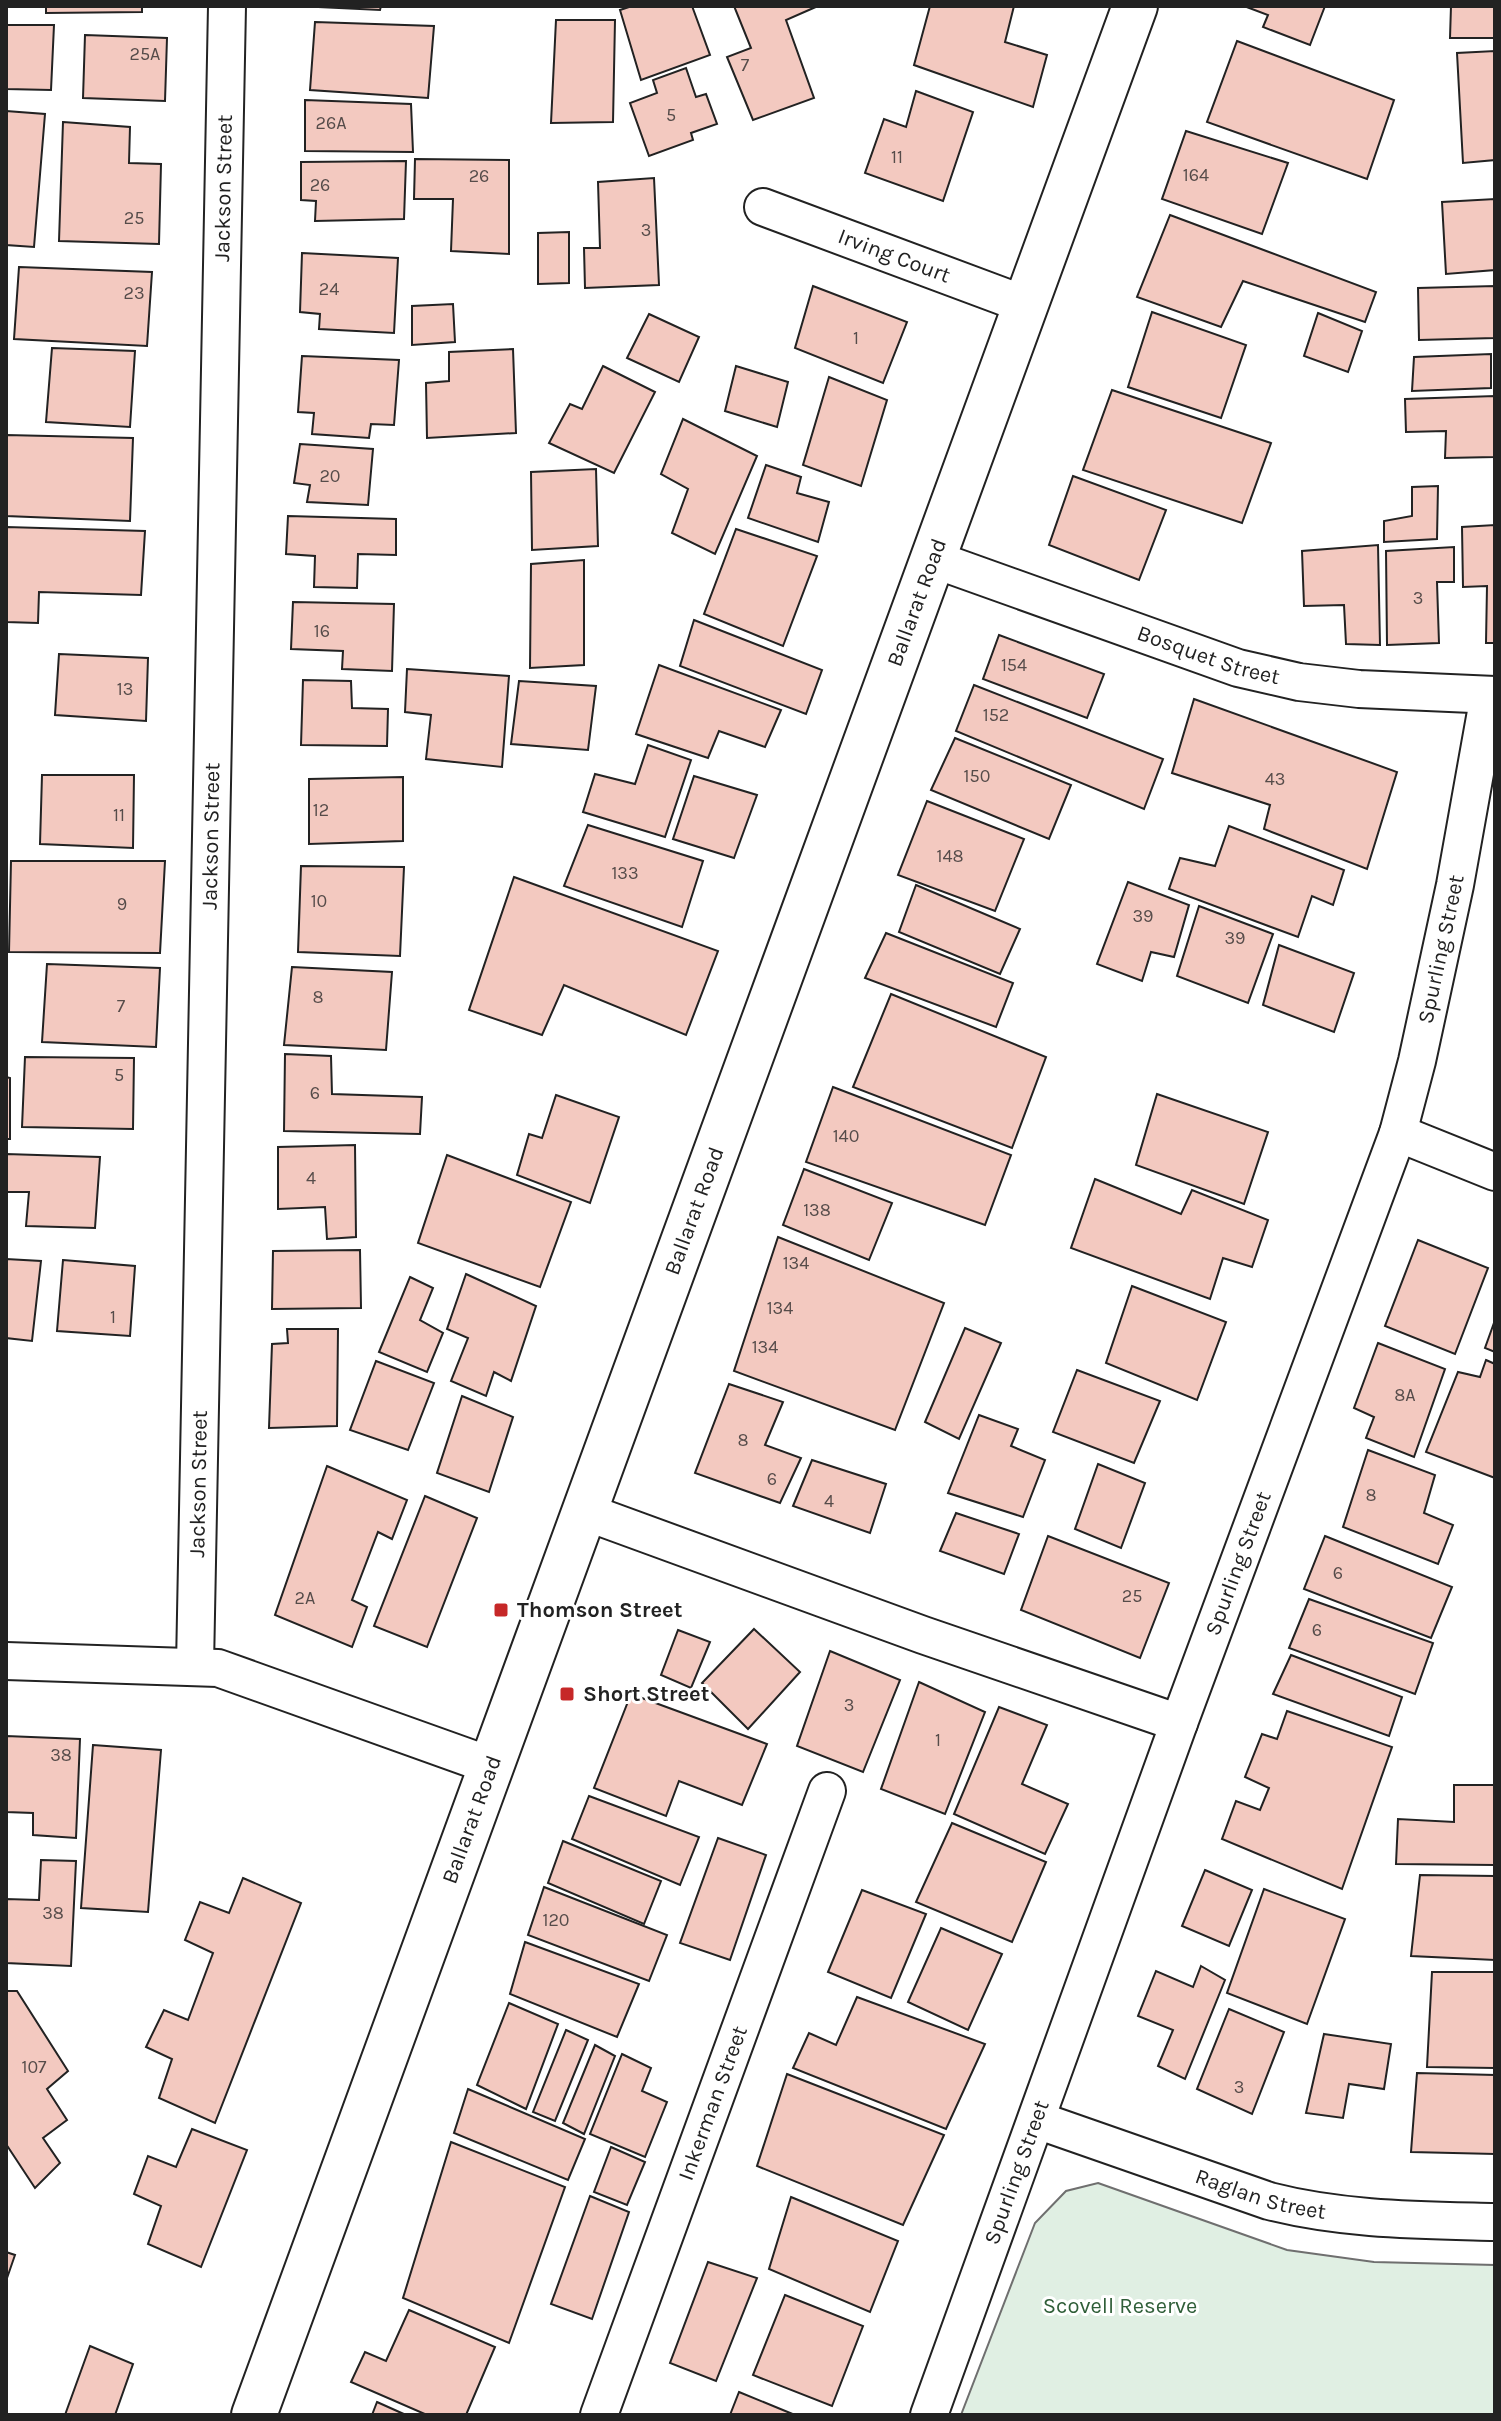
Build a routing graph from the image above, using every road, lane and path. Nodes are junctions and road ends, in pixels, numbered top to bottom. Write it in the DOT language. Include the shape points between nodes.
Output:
graph roads {
  1 [pos="227,6"];
  2 [pos="1135,6"];
  3 [pos="763,207"];
  4 [pos="1026,305"];
  5 [pos="933,559"];
  6 [pos="1492,695"];
  7 [pos="1398,1133"];
  8 [pos="1495,1172"];
  9 [pos="586,1512"];
  10 [pos="6,1661"];
  11 [pos="195,1666"];
  12 [pos="1179,1723"];
  13 [pos="492,1766"];
  14 [pos="827,1791"];
  15 [pos="1037,2120"];
  16 [pos="1495,2222"];
  17 [pos="254,2415"];
  18 [pos="599,2415"];
  19 [pos="929,2415"];
  1 -- 11 [label="street, Jackson Street"];
  2 -- 4 [label="highway, Ballarat Road"];
  3 -- 4 [label="street, Irving Court"];
  4 -- 5 [label="highway, Ballarat Road"];
  5 -- 6 [label="street, Bosquet Street" via="1238,668 1359,689"];
  5 -- 9 [label="highway, Ballarat Road"];
  6 -- 7 [label="street, Spurling Street"];
  7 -- 8 [label="street"];
  7 -- 12 [label="street, Spurling Street"];
  9 -- 12 [label="street"];
  9 -- 13 [label="highway, Ballarat Road"];
  10 -- 11 [label="street"];
  11 -- 13 [label="street" via="245,1676"];
  12 -- 15 [label="street, Spurling Street"];
  13 -- 17 [label="highway, Ballarat Road"];
  14 -- 18 [label="street, Inkerman Street"];
  15 -- 16 [label="street, Raglan Street" via="1307,2210"];
  15 -- 19 [label="street, Spurling Street"];
}
